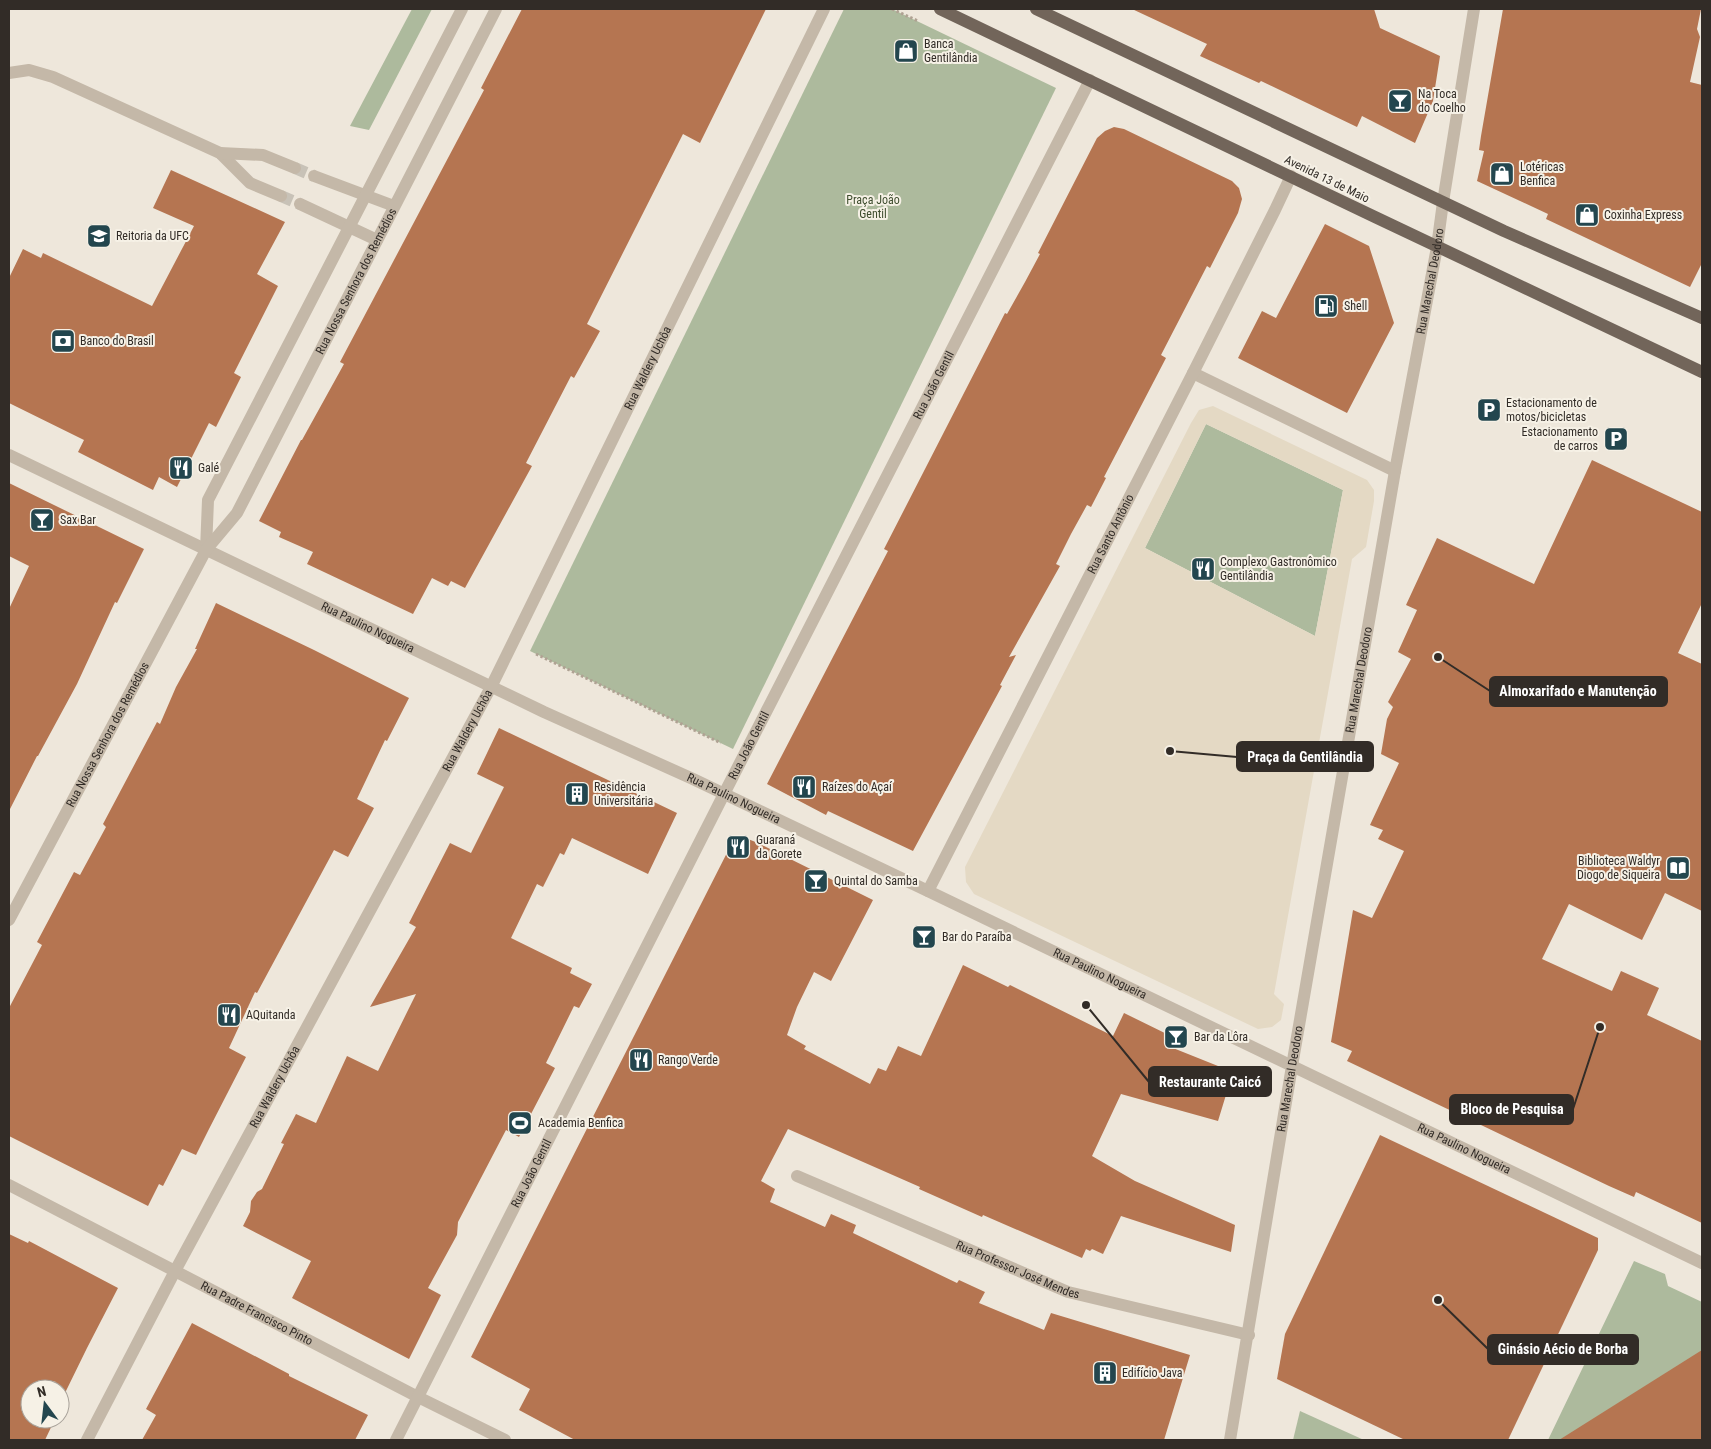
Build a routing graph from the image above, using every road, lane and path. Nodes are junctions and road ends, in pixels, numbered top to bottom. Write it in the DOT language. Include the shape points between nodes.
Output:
graph roads {
  1 [pos="462,9"];
  2 [pos="496,9"];
  3 [pos="824,9"];
  4 [pos="940,9"];
  5 [pos="1036,9"];
  6 [pos="1474,9"];
  7 [pos="9,73"];
  8 [pos="1090,80"];
  9 [pos="220,153"];
  10 [pos="295,168"];
  11 [pos="314,176"];
  12 [pos="1290,176"];
  13 [pos="366,195"];
  14 [pos="281,196"];
  15 [pos="1442,202"];
  16 [pos="300,204"];
  17 [pos="394,206"];
  18 [pos="349,227"];
  19 [pos="377,240"];
  20 [pos="1437,247"];
  21 [pos="1702,318"];
  22 [pos="1702,372"];
  23 [pos="1193,373"];
  24 [pos="9,455"];
  25 [pos="1395,471"];
  26 [pos="206,550"];
  27 [pos="530,651"];
  28 [pos="491,687"];
  29 [pos="724,744"];
  30 [pos="724,794"];
  31 [pos="928,891"];
  32 [pos="9,920"];
  33 [pos="1292,1066"];
  34 [pos="797,1176"];
  35 [pos="9,1185"];
  36 [pos="1702,1262"];
  37 [pos="175,1271"];
  38 [pos="1249,1334"];
  39 [pos="418,1397"];
  40 [pos="87,1440"];
  41 [pos="396,1440"];
  42 [pos="506,1440"];
  43 [pos="1230,1440"];
  1 -- 13 [label="street, Rua Nossa Senhora dos Remédios"];
  2 -- 17 [label="street, Rua Nossa Senhora dos Remédios"];
  3 -- 28 [label="street, Rua Waldery Uchôa"];
  4 -- 8 [label="main road, Avenida 13 de Maio"];
  5 -- 15 [label="main road"];
  6 -- 15 [label="street, Rua Marechal Deodoro"];
  7 -- 9 [label="street" via="29,70 53,77"];
  8 -- 12 [label="main road, Avenida 13 de Maio"];
  8 -- 30 [label="street, Rua João Gentil"];
  9 -- 10 [label="street" via="263,155"];
  9 -- 14 [label="street" via="250,183"];
  11 -- 13 [label="street"];
  12 -- 20 [label="main road, Avenida 13 de Maio"];
  12 -- 23 [label="street, Rua Santo Antônio"];
  13 -- 17 [label="street"];
  13 -- 18 [label="street, Rua Nossa Senhora dos Remédios"];
  15 -- 20 [label="street, Rua Marechal Deodoro"];
  15 -- 21 [label="main road"];
  16 -- 18 [label="street"];
  17 -- 19 [label="street, Rua Nossa Senhora dos Remédios"];
  18 -- 19 [label="street"];
  18 -- 26 [label="street, Rua Nossa Senhora dos Remédios" via="208,500"];
  19 -- 26 [label="street, Rua Nossa Senhora dos Remédios" via="236,513"];
  20 -- 22 [label="main road, Avenida 13 de Maio"];
  20 -- 25 [label="street, Rua Marechal Deodoro"];
  23 -- 25 [label="street"];
  23 -- 31 [label="street, Rua Santo Antônio"];
  24 -- 26 [label="street, Rua Paulino Nogueira"];
  25 -- 33 [label="street, Rua Marechal Deodoro"];
  26 -- 28 [label="street, Rua Paulino Nogueira"];
  26 -- 32 [label="street, Rua Nossa Senhora dos Remédios"];
  27 -- 29 [label="path"];
  28 -- 30 [label="street, Rua Paulino Nogueira"];
  28 -- 37 [label="street, Rua Waldery Uchôa"];
  30 -- 31 [label="street, Rua Paulino Nogueira"];
  30 -- 39 [label="street, Rua João Gentil"];
  31 -- 33 [label="street, Rua Paulino Nogueira"];
  33 -- 36 [label="street, Rua Paulino Nogueira"];
  33 -- 38 [label="street, Rua Marechal Deodoro"];
  34 -- 38 [label="street, Rua Professor José Mendes" via="1068,1292"];
  35 -- 37 [label="street, Rua Padre Francisco Pinto"];
  37 -- 39 [label="street, Rua Padre Francisco Pinto"];
  37 -- 40 [label="street, Rua Waldery Uchôa"];
  38 -- 43 [label="street, Rua Marechal Deodoro"];
  39 -- 41 [label="street, Rua João Gentil"];
  39 -- 42 [label="street, Rua Padre Francisco Pinto"];
}
